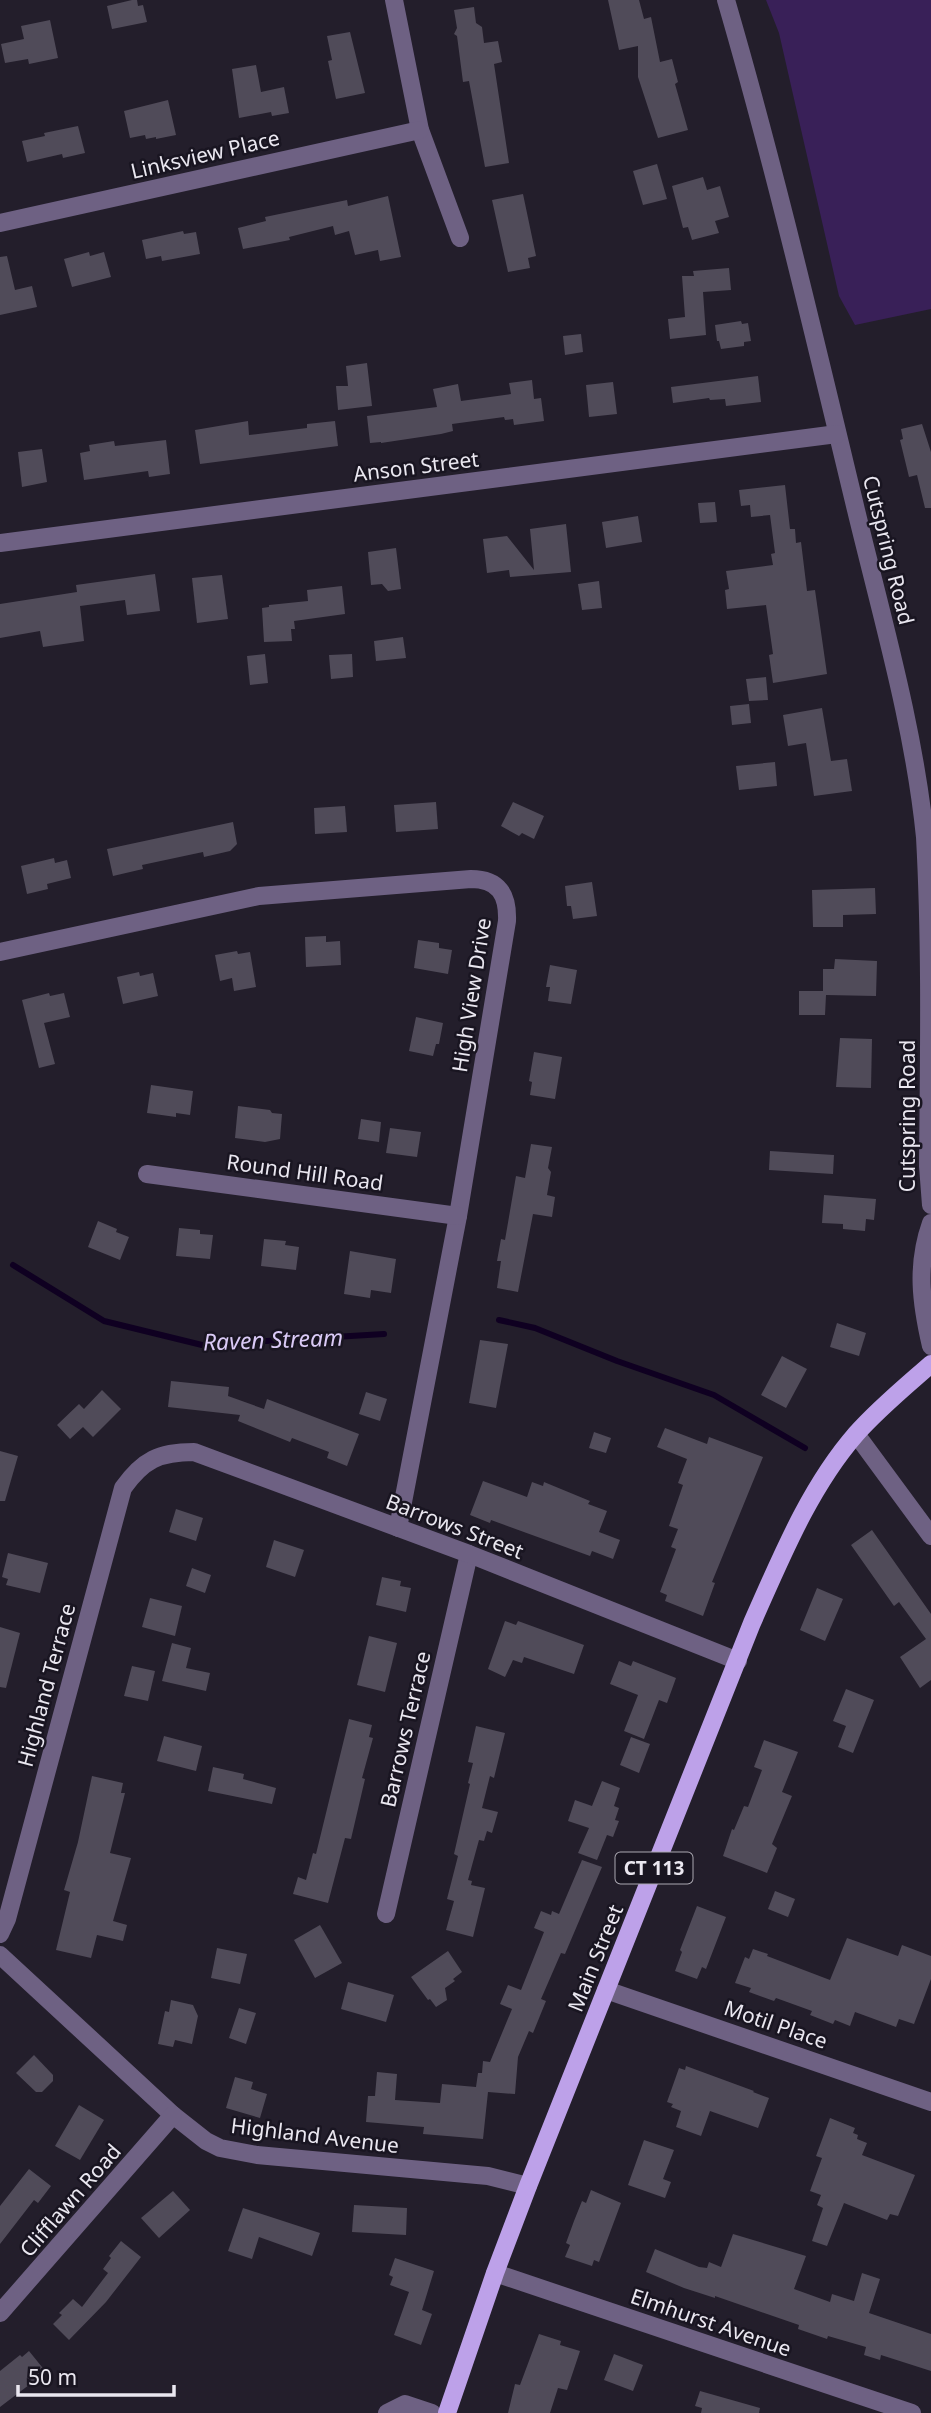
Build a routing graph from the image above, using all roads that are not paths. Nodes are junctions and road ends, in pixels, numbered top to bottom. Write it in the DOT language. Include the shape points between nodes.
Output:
graph roads {
  1 [pos="394,0"];
  2 [pos="726,0"];
  3 [pos="420,130"];
  4 [pos="0,223"];
  5 [pos="460,238"];
  6 [pos="837,433"];
  7 [pos="0,543"];
  8 [pos="0,951"];
  9 [pos="146,1174"];
  10 [pos="931,1205"];
  11 [pos="458,1216"];
  12 [pos="931,1223"];
  13 [pos="931,1346"];
  14 [pos="931,1364"];
  15 [pos="856,1434"];
  16 [pos="153,1458"];
  17 [pos="398,1528"];
  18 [pos="931,1536"];
  19 [pos="469,1554"];
  20 [pos="738,1661"];
  21 [pos="386,1914"];
  22 [pos="0,1934"];
  23 [pos="0,1955"];
  24 [pos="606,1990"];
  25 [pos="931,2102"];
  26 [pos="173,2115"];
  27 [pos="528,2186"];
  28 [pos="495,2273"];
  29 [pos="0,2313"];
  30 [pos="387,2413"];
  31 [pos="432,2413"];
  32 [pos="447,2413"];
  33 [pos="912,2413"];
  1 -- 3 [label="street"];
  2 -- 6 [label="street, Cutspring Road"];
  3 -- 4 [label="street, Linksview Place"];
  3 -- 5 [label="street"];
  6 -- 7 [label="street, Anson Street"];
  6 -- 10 [label="street, Cutspring Road" via="919,785 930,910"];
  8 -- 11 [label="street, High View Drive" via="259,896 471,879 495,884 505,899 507,921"];
  9 -- 11 [label="street, Round Hill Road"];
  11 -- 17 [label="street, High View Drive"];
  12 -- 13 [label="street" via="924,1242 920,1289"];
  14 -- 15 [label="main road, Main Street / CT 113"];
  15 -- 18 [label="street"];
  15 -- 20 [label="main road, Main Street / CT 113" via="796,1528"];
  16 -- 17 [label="street, Barrows Street" via="194,1452"];
  16 -- 22 [label="street, Highland Terrace" via="136,1470 123,1488"];
  17 -- 19 [label="street, Barrows Street"];
  19 -- 20 [label="street, Barrows Street"];
  19 -- 21 [label="street, Barrows Terrace"];
  20 -- 24 [label="main road, Main Street / CT 113"];
  23 -- 26 [label="street, Highland Avenue"];
  24 -- 25 [label="street, Motil Place"];
  24 -- 27 [label="main road, Main Street / CT 113"];
  26 -- 27 [label="street, Highland Avenue" via="206,2141 233,2150 488,2176"];
  26 -- 29 [label="street, Clifflawn Road"];
  27 -- 28 [label="main road, Main Street / CT 113"];
  28 -- 32 [label="main road, Main Street / CT 113"];
  28 -- 33 [label="street, Elmhurst Avenue"];
  30 -- 31 [label="street" via="405,2404"];
}
